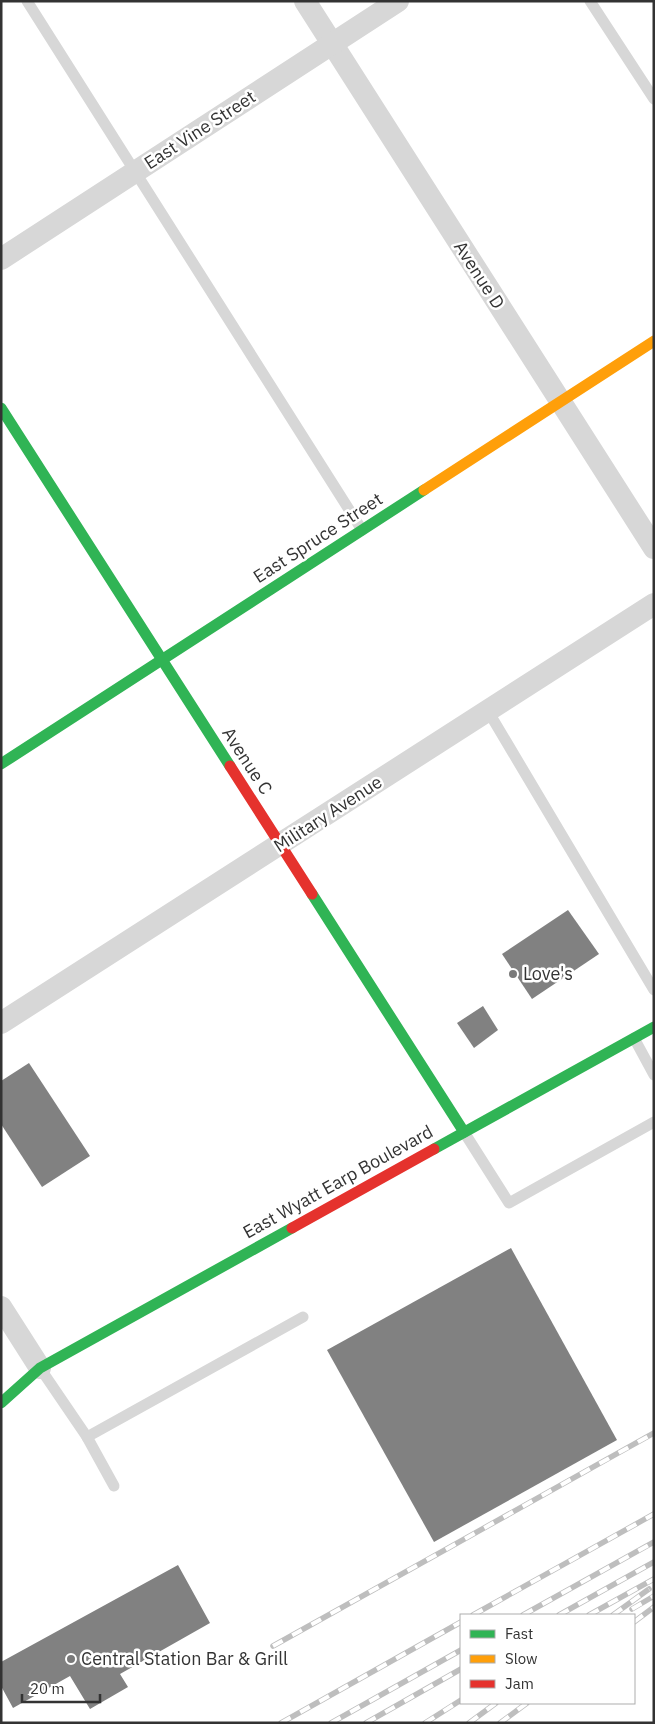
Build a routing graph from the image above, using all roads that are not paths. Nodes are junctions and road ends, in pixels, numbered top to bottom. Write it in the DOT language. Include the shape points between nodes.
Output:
graph roads {
  1 [pos="27,1"];
  2 [pos="305,1"];
  3 [pos="398,1"];
  4 [pos="590,1"];
  5 [pos="332,44"];
  6 [pos="654,99"];
  7 [pos="136,172"];
  8 [pos="1,259"];
  9 [pos="654,341"];
  10 [pos="560,402"];
  11 [pos="1,408"];
  12 [pos="362,530"];
  13 [pos="654,548"];
  14 [pos="654,604"];
  15 [pos="162,660"];
  16 [pos="488,711"];
  17 [pos="1,764"];
  18 [pos="280,844"];
  19 [pos="654,990"];
  20 [pos="1,1024"];
  21 [pos="654,1027"];
  22 [pos="634,1038"];
  23 [pos="654,1075"];
  24 [pos="654,1122"];
  25 [pos="464,1132"];
  26 [pos="1,1307"];
  27 [pos="303,1317"];
  28 [pos="30,1369"];
  29 [pos="1,1403"];
  30 [pos="87,1437"];
  31 [pos="114,1486"];
  1 -- 7 [label="lane"];
  2 -- 5 [label="street, Avenue D"];
  3 -- 5 [label="street, East Vine Street"];
  4 -- 6 [label="lane"];
  5 -- 7 [label="street, East Vine Street"];
  5 -- 10 [label="street, Avenue D"];
  7 -- 8 [label="street, East Vine Street"];
  7 -- 12 [label="lane"];
  9 -- 10 [label="street, East Spruce Street"];
  10 -- 12 [label="street, East Spruce Street"];
  10 -- 13 [label="street, Avenue D"];
  11 -- 15 [label="street, Avenue C"];
  12 -- 15 [label="street, East Spruce Street"];
  14 -- 16 [label="street, Military Avenue"];
  15 -- 17 [label="street, East Spruce Street"];
  15 -- 18 [label="street, Avenue C"];
  16 -- 18 [label="street, Military Avenue"];
  16 -- 19 [label="lane"];
  18 -- 20 [label="street, Military Avenue"];
  18 -- 25 [label="street, Avenue C"];
  21 -- 22 [label="street, East Wyatt Earp Boulevard"];
  22 -- 23 [label="lane"];
  22 -- 25 [label="street, East Wyatt Earp Boulevard"];
  24 -- 25 [label="lane" via="509,1203"];
  25 -- 28 [label="street, East Wyatt Earp Boulevard"];
  26 -- 28 [label="street"];
  27 -- 30 [label="lane"];
  28 -- 29 [label="street, East Wyatt Earp Boulevard"];
  28 -- 30 [label="lane"];
  30 -- 31 [label="lane"];
}
